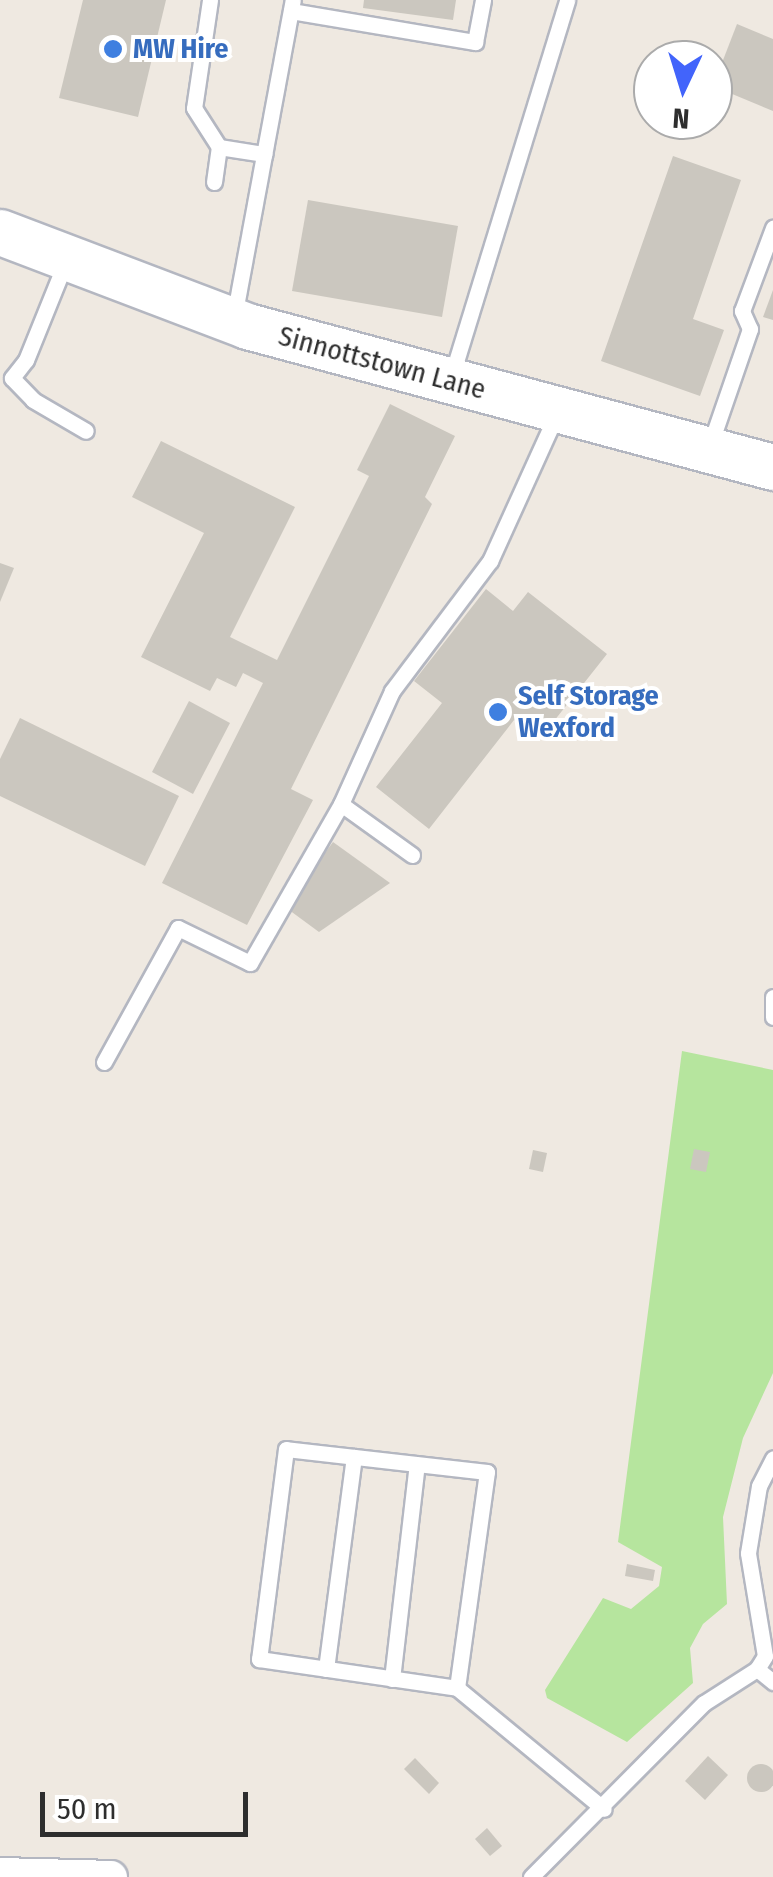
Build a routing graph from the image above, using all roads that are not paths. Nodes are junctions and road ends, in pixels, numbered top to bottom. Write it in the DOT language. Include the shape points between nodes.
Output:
graph roads {
  1 [pos="210,0"];
  2 [pos="483,0"];
  3 [pos="566,0"];
  4 [pos="292,6"];
  5 [pos="218,148"];
  6 [pos="264,154"];
  7 [pos="214,182"];
  8 [pos="773,228"];
  9 [pos="0,232"];
  10 [pos="66,261"];
  11 [pos="233,321"];
  12 [pos="450,382"];
  13 [pos="6,384"];
  14 [pos="558,410"];
  15 [pos="86,431"];
  16 [pos="708,448"];
  17 [pos="773,467"];
  18 [pos="341,804"];
  19 [pos="412,855"];
  20 [pos="773,997"];
  21 [pos="773,1017"];
  22 [pos="104,1062"];
  23 [pos="354,1457"];
  24 [pos="773,1458"];
  25 [pos="417,1464"];
  26 [pos="768,1640"];
  27 [pos="326,1669"];
  28 [pos="757,1669"];
  29 [pos="392,1679"];
  30 [pos="773,1682"];
  31 [pos="458,1688"];
  32 [pos="604,1809"];
  33 [pos="0,1874"];
  34 [pos="111,1877"];
  35 [pos="531,1877"];
  1 -- 5 [label="lane" via="194,108"];
  2 -- 4 [label="lane" via="475,42"];
  3 -- 12 [label="lane"];
  4 -- 6 [label="lane"];
  5 -- 6 [label="lane"];
  5 -- 7 [label="lane"];
  6 -- 11 [label="lane"];
  8 -- 16 [label="lane" via="742,311 750,328"];
  9 -- 10 [label="street, Sinnottstown Lane"];
  10 -- 11 [label="street, Sinnottstown Lane"];
  10 -- 13 [label="lane" via="26,360"];
  11 -- 12 [label="street, Sinnottstown Lane"];
  12 -- 14 [label="street, Sinnottstown Lane"];
  13 -- 15 [label="lane"];
  14 -- 16 [label="street, Sinnottstown Lane"];
  14 -- 18 [label="lane" via="490,561 392,692"];
  16 -- 17 [label="street, Sinnottstown Lane"];
  18 -- 19 [label="lane"];
  18 -- 22 [label="lane" via="250,963 178,928"];
  20 -- 21 [label="lane"];
  23 -- 25 [label="lane"];
  23 -- 27 [label="lane"];
  23 -- 27 [label="lane" via="286,1449 259,1659"];
  24 -- 26 [label="lane" via="760,1486 748,1553"];
  25 -- 29 [label="lane"];
  25 -- 31 [label="lane" via="487,1472"];
  26 -- 28 [label="lane"];
  27 -- 29 [label="lane"];
  28 -- 30 [label="lane"];
  28 -- 32 [label="lane" via="704,1703"];
  29 -- 31 [label="lane"];
  31 -- 32 [label="lane"];
  32 -- 35 [label="lane"];
  33 -- 34 [label="street"];
}
